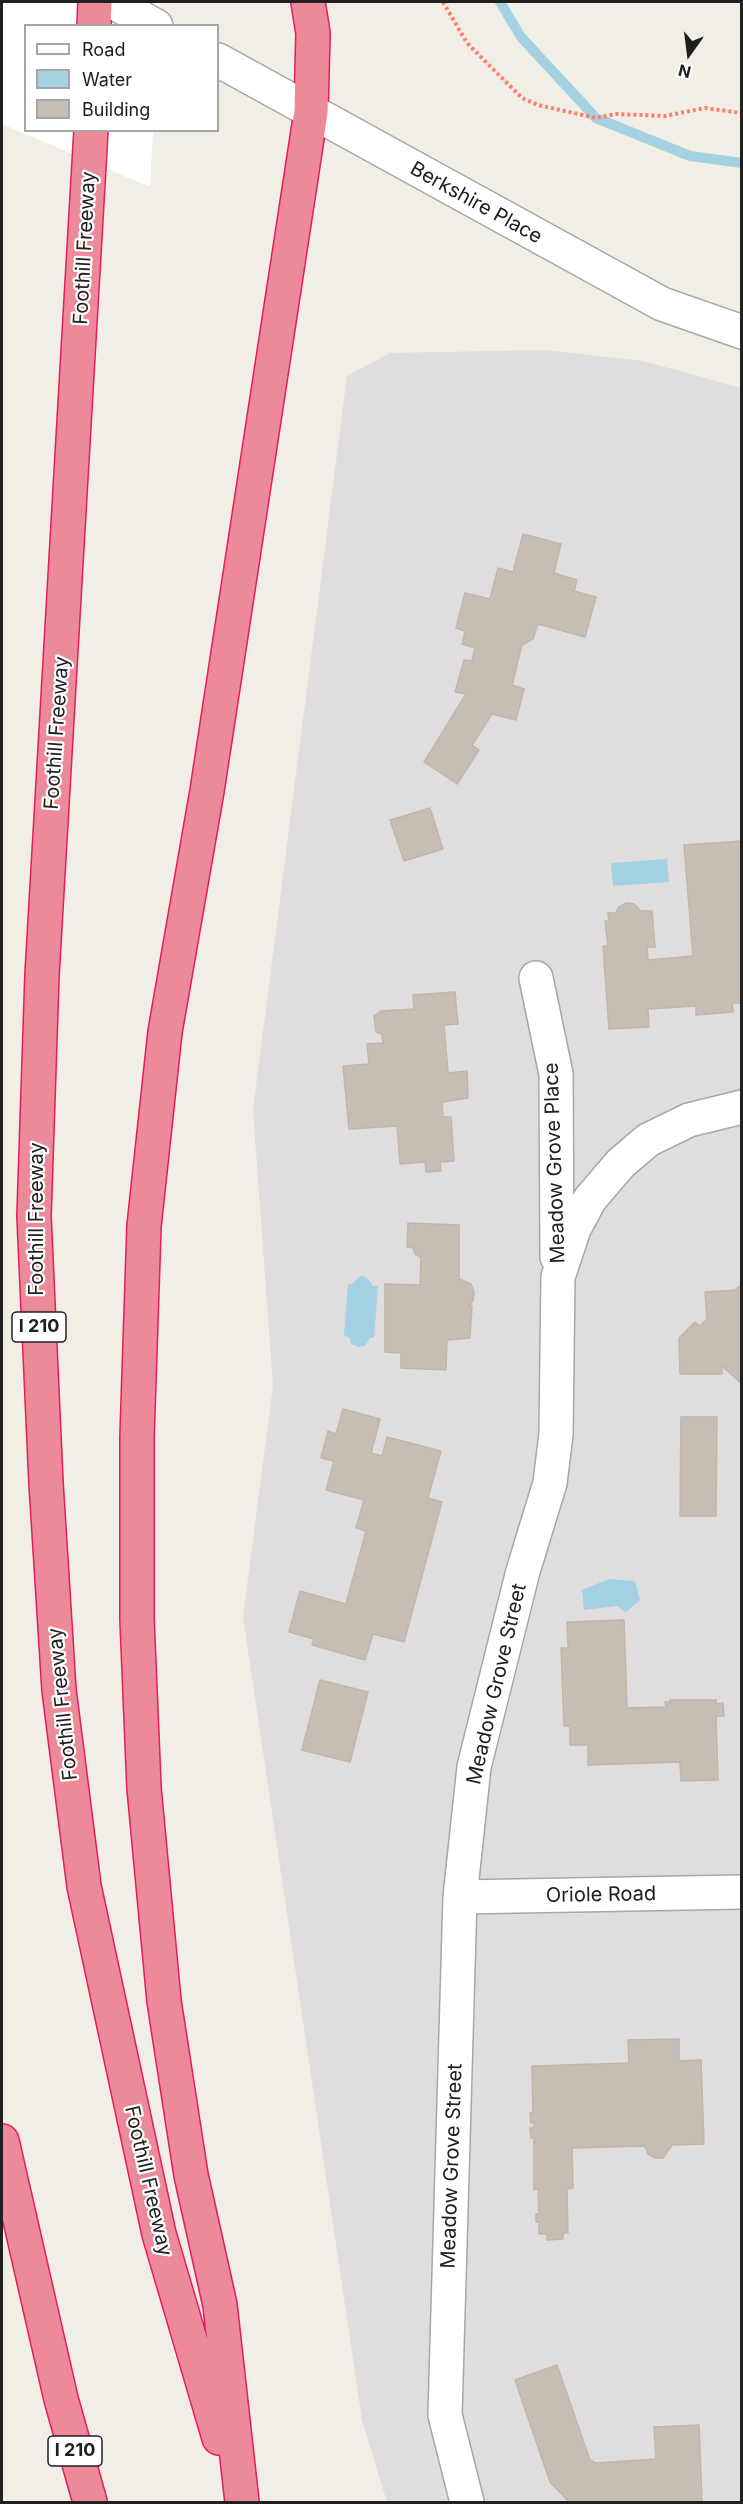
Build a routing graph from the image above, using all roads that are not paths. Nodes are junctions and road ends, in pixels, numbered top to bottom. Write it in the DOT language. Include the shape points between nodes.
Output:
graph roads {
  1 [pos="95,2"];
  2 [pos="113,2"];
  3 [pos="308,2"];
  4 [pos="94,24"];
  5 [pos="152,24"];
  6 [pos="219,61"];
  7 [pos="311,112"];
  8 [pos="91,132"];
  9 [pos="741,332"];
  10 [pos="536,978"];
  11 [pos="741,1107"];
  12 [pos="558,1277"];
  13 [pos="741,1893"];
  14 [pos="460,1897"];
  15 [pos="2,2141"];
  16 [pos="61,2399"];
  17 [pos="81,2502"];
  18 [pos="90,2502"];
  19 [pos="240,2502"];
  20 [pos="467,2502"];
  1 -- 4 [label="highway"];
  2 -- 5 [label="street"];
  3 -- 7 [label="highway" via="313,33"];
  6 -- 7 [label="street, Berkshire Place"];
  7 -- 9 [label="street, Berkshire Place" via="662,304"];
  7 -- 19 [label="highway" via="207,791 165,1032 144,1226 138,1426 136,1619 144,1788 163,1989 191,2175 220,2306"];
  8 -- 19 [label="highway, Foothill Freeway / I 210" via="42,975 34,1216 59,1690 84,1886 159,2234"];
  10 -- 12 [label="street, Meadow Grove Place" via="556,1074"];
  11 -- 12 [label="street, Meadow Grove Street" via="688,1119 648,1140 621,1163 590,1199 574,1229"];
  12 -- 14 [label="street, Meadow Grove Street" via="556,1434 550,1483 523,1571 474,1767"];
  13 -- 14 [label="street, Oriole Road"];
  14 -- 20 [label="street, Meadow Grove Street" via="445,2415"];
  15 -- 16 [label="highway, I 210"];
  16 -- 17 [label="highway"];
  16 -- 18 [label="highway, I 210"];
}
